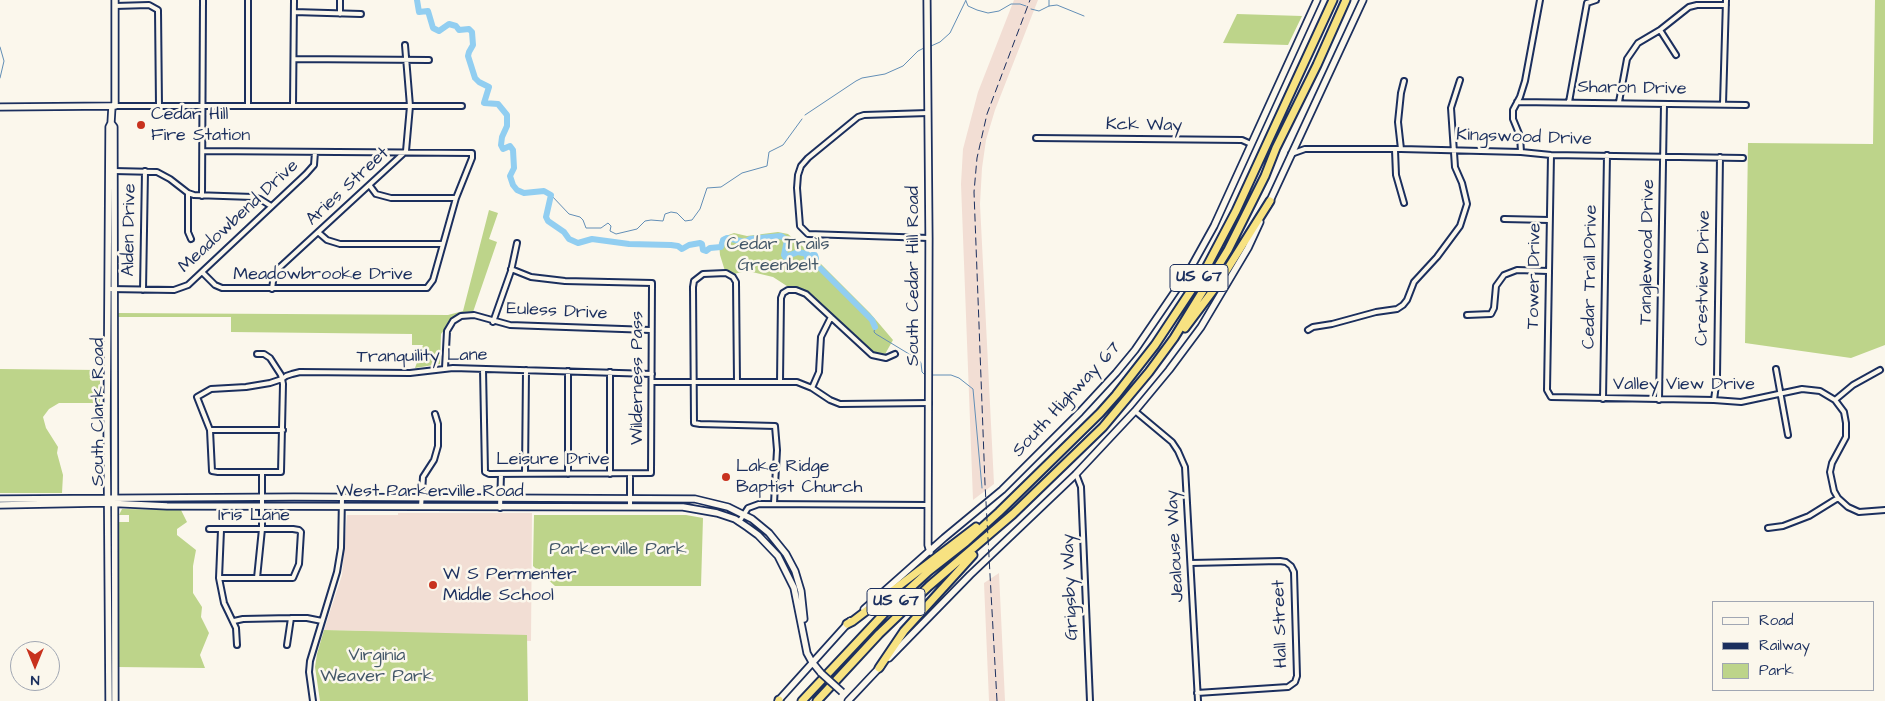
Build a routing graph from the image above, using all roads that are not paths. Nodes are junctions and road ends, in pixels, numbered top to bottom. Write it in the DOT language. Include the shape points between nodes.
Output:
graph roads {
  1 [pos="203,0"];
  2 [pos="248,0"];
  3 [pos="294,0"];
  4 [pos="340,0"];
  5 [pos="928,0"];
  6 [pos="1316,0"];
  7 [pos="1333,0"];
  8 [pos="1346,0"];
  9 [pos="1364,0"];
  10 [pos="1540,0"];
  11 [pos="1596,0"];
  12 [pos="1726,0"];
  13 [pos="115,3"];
  14 [pos="1726,5"];
  15 [pos="294,12"];
  16 [pos="340,14"];
  17 [pos="362,14"];
  18 [pos="1660,30"];
  19 [pos="406,45"];
  20 [pos="1676,55"];
  21 [pos="294,59"];
  22 [pos="405,59"];
  23 [pos="429,60"];
  24 [pos="1460,80"];
  25 [pos="1404,81"];
  26 [pos="1517,102"];
  27 [pos="1569,102"];
  28 [pos="1619,102"];
  29 [pos="1664,104"];
  30 [pos="1723,104"];
  31 [pos="1746,105"];
  32 [pos="114,106"];
  33 [pos="159,106"];
  34 [pos="203,106"];
  35 [pos="248,106"];
  36 [pos="293,106"];
  37 [pos="410,106"];
  38 [pos="462,106"];
  39 [pos="0,107"];
  40 [pos="928,113"];
  41 [pos="1036,138"];
  42 [pos="1297,142"];
  43 [pos="1251,144"];
  44 [pos="1305,149"];
  45 [pos="1401,149"];
  46 [pos="203,150"];
  47 [pos="1395,150"];
  48 [pos="1454,150"];
  49 [pos="406,151"];
  50 [pos="315,152"];
  51 [pos="1520,152"];
  52 [pos="1291,154"];
  53 [pos="1551,154"];
  54 [pos="1606,155"];
  55 [pos="1663,156"];
  56 [pos="1720,157"];
  57 [pos="1743,158"];
  58 [pos="112,171"];
  59 [pos="145,171"];
  60 [pos="370,186"];
  61 [pos="188,193"];
  62 [pos="202,196"];
  63 [pos="456,198"];
  64 [pos="1270,201"];
  65 [pos="1404,204"];
  66 [pos="271,206"];
  67 [pos="1504,219"];
  68 [pos="1549,220"];
  69 [pos="319,233"];
  70 [pos="929,238"];
  71 [pos="191,239"];
  72 [pos="517,243"];
  73 [pos="442,244"];
  74 [pos="511,269"];
  75 [pos="1548,271"];
  76 [pos="202,272"];
  77 [pos="112,289"];
  78 [pos="272,289"];
  79 [pos="143,290"];
  80 [pos="1467,315"];
  81 [pos="831,317"];
  82 [pos="493,322"];
  83 [pos="650,330"];
  84 [pos="1308,330"];
  85 [pos="1174,338"];
  86 [pos="257,354"];
  87 [pos="895,354"];
  88 [pos="445,368"];
  89 [pos="484,369"];
  90 [pos="1776,369"];
  91 [pos="526,370"];
  92 [pos="1880,370"];
  93 [pos="568,371"];
  94 [pos="610,372"];
  95 [pos="652,374"];
  96 [pos="282,378"];
  97 [pos="652,382"];
  98 [pos="694,382"];
  99 [pos="737,382"];
  100 [pos="780,382"];
  101 [pos="812,388"];
  102 [pos="1780,395"];
  103 [pos="1551,397"];
  104 [pos="1603,399"];
  105 [pos="1659,400"];
  106 [pos="1714,400"];
  107 [pos="1835,400"];
  108 [pos="929,403"];
  109 [pos="1135,411"];
  110 [pos="435,414"];
  111 [pos="210,430"];
  112 [pos="283,430"];
  113 [pos="1788,435"];
  114 [pos="262,472"];
  115 [pos="651,473"];
  116 [pos="502,474"];
  117 [pos="525,474"];
  118 [pos="568,474"];
  119 [pos="610,474"];
  120 [pos="630,474"];
  121 [pos="1076,474"];
  122 [pos="262,498"];
  123 [pos="342,498"];
  124 [pos="421,498"];
  125 [pos="476,498"];
  126 [pos="500,498"];
  127 [pos="550,498"];
  128 [pos="1838,498"];
  129 [pos="0,499"];
  130 [pos="630,499"];
  131 [pos="683,499"];
  132 [pos="111,501"];
  133 [pos="774,503"];
  134 [pos="0,505"];
  135 [pos="928,505"];
  136 [pos="262,506"];
  137 [pos="342,507"];
  138 [pos="630,507"];
  139 [pos="683,507"];
  140 [pos="421,508"];
  141 [pos="443,508"];
  142 [pos="500,508"];
  143 [pos="520,508"];
  144 [pos="1885,510"];
  145 [pos="999,512"];
  146 [pos="744,514"];
  147 [pos="739,522"];
  148 [pos="1768,528"];
  149 [pos="209,529"];
  150 [pos="262,529"];
  151 [pos="221,530"];
  152 [pos="982,543"];
  153 [pos="930,552"];
  154 [pos="1190,563"];
  155 [pos="219,578"];
  156 [pos="257,578"];
  157 [pos="291,618"];
  158 [pos="234,621"];
  159 [pos="322,621"];
  160 [pos="847,624"];
  161 [pos="803,631"];
  162 [pos="237,645"];
  163 [pos="287,645"];
  164 [pos="812,662"];
  165 [pos="879,668"];
  166 [pos="857,691"];
  167 [pos="1198,693"];
  168 [pos="850,700"];
  169 [pos="109,701"];
  170 [pos="115,701"];
  171 [pos="314,701"];
  172 [pos="779,701"];
  173 [pos="802,701"];
  174 [pos="817,701"];
  175 [pos="857,701"];
  176 [pos="1090,701"];
  177 [pos="1198,701"];
  1 -- 34 [label="street"];
  2 -- 35 [label="street"];
  3 -- 15 [label="street"];
  4 -- 16 [label="street"];
  5 -- 40 [label="main road, South Cedar Hill Road"];
  6 -- 43 [label="main road, South Highway 67"];
  7 -- 145 [label="highway, US 67" via="1236,210 1206,268 1179,310 1116,395"];
  8 -- 85 [label="highway, US 67" via="1228,250"];
  9 -- 42 [label="main road"];
  10 -- 26 [label="street" via="1525,81"];
  11 -- 27 [label="street" via="1587,3"];
  12 -- 14 [label="street"];
  13 -- 32 [label="main road, South Clark Road"];
  13 -- 33 [label="street" via="149,4 158,10"];
  14 -- 18 [label="street" via="1689,7"];
  14 -- 30 [label="street"];
  15 -- 16 [label="street"];
  15 -- 21 [label="street"];
  16 -- 17 [label="street"];
  18 -- 20 [label="street"];
  18 -- 28 [label="street" via="1638,43 1627,59"];
  19 -- 22 [label="street, Aries Street"];
  21 -- 22 [label="street"];
  21 -- 36 [label="street"];
  22 -- 23 [label="street"];
  22 -- 37 [label="street, Aries Street"];
  24 -- 48 [label="street" via="1451,108"];
  25 -- 45 [label="street" via="1398,115"];
  26 -- 27 [label="street, Sharon Drive"];
  26 -- 51 [label="street" via="1513,115 1520,136"];
  27 -- 28 [label="street, Sharon Drive"];
  28 -- 29 [label="street, Sharon Drive"];
  29 -- 30 [label="street, Sharon Drive"];
  29 -- 55 [label="street, Tanglewood Drive"];
  30 -- 31 [label="street, Sharon Drive"];
  32 -- 33 [label="street"];
  32 -- 39 [label="main road"];
  32 -- 58 [label="main road, South Clark Road"];
  33 -- 34 [label="street"];
  34 -- 35 [label="street"];
  34 -- 46 [label="street"];
  35 -- 36 [label="street"];
  36 -- 37 [label="street"];
  37 -- 38 [label="street"];
  37 -- 49 [label="street, Aries Street"];
  40 -- 70 [label="main road, South Cedar Hill Road"];
  40 -- 70 [label="street" via="864,115 853,121 801,166 797,188 800,226 808,234"];
  41 -- 43 [label="street, Kck Way" via="1240,140"];
  42 -- 44 [label="street"];
  42 -- 52 [label="main road"];
  43 -- 153 [label="main road, South Highway 67" via="1199,255 1129,357 1080,412 1002,490"];
  44 -- 47 [label="street, Kingswood Drive"];
  44 -- 52 [label="street, Kingswood Drive"];
  45 -- 47 [label="street, Kingswood Drive"];
  45 -- 48 [label="street, Kingswood Drive"];
  46 -- 50 [label="street"];
  46 -- 62 [label="street"];
  47 -- 65 [label="street" via="1396,175"];
  48 -- 51 [label="street, Kingswood Drive"];
  48 -- 84 [label="street" via="1455,167 1466,197 1464,218 1414,282 1404,305"];
  49 -- 50 [label="street"];
  49 -- 60 [label="street, Aries Street"];
  49 -- 63 [label="street, Meadowbrooke Drive" via="472,153 471,164"];
  50 -- 66 [label="street, Meadowbend Drive" via="312,168"];
  51 -- 53 [label="street, Kingswood Drive"];
  52 -- 64 [label="main road"];
  53 -- 54 [label="street, Kingswood Drive"];
  53 -- 68 [label="street, Tower Drive"];
  54 -- 55 [label="street, Kingswood Drive"];
  54 -- 104 [label="street, Cedar Trail Drive"];
  55 -- 56 [label="street, Kingswood Drive"];
  55 -- 105 [label="street, Tanglewood Drive"];
  56 -- 57 [label="street, Kingswood Drive"];
  56 -- 106 [label="street, Crestview Drive"];
  58 -- 59 [label="street"];
  58 -- 77 [label="main road, South Clark Road"];
  59 -- 61 [label="street" via="164,175"];
  59 -- 79 [label="street, Alden Drive"];
  60 -- 63 [label="street" via="376,194 391,198"];
  60 -- 69 [label="street, Aries Street"];
  61 -- 62 [label="street"];
  61 -- 71 [label="street" via="188,232"];
  62 -- 66 [label="street" via="253,197"];
  63 -- 73 [label="street, Meadowbrooke Drive"];
  64 -- 85 [label="highway" via="1211,294 1179,336"];
  64 -- 109 [label="main road" via="1248,248 1201,327"];
  66 -- 76 [label="street, Meadowbend Drive"];
  67 -- 68 [label="street"];
  68 -- 75 [label="street, Tower Drive"];
  69 -- 73 [label="street" via="340,244"];
  69 -- 78 [label="street, Aries Street" via="279,268 274,274"];
  70 -- 108 [label="main road, South Cedar Hill Road"];
  72 -- 74 [label="street"];
  73 -- 78 [label="street, Meadowbrooke Drive" via="433,280 427,288"];
  74 -- 82 [label="street"];
  74 -- 83 [label="street, Wilderness Pass" via="530,277 558,281 652,283"];
  75 -- 80 [label="street" via="1517,270 1504,275 1496,286 1491,314"];
  75 -- 103 [label="street, Tower Drive" via="1547,390"];
  76 -- 78 [label="street, Meadowbrooke Drive" via="222,288"];
  76 -- 79 [label="street, Meadowbend Drive" via="180,289"];
  77 -- 79 [label="street, Meadowbend Drive"];
  77 -- 132 [label="main road, South Clark Road"];
  81 -- 87 [label="street" via="872,355 886,358"];
  81 -- 100 [label="street" via="802,292 788,290 783,293"];
  81 -- 101 [label="street" via="821,337 819,372"];
  82 -- 83 [label="street, Euless Drive"];
  82 -- 88 [label="street, Euless Drive" via="468,315 453,321 447,331"];
  83 -- 95 [label="street, Wilderness Pass"];
  85 -- 152 [label="highway, US 67" via="1103,427"];
  86 -- 96 [label="street" via="270,358"];
  88 -- 89 [label="street, Tranquility Lane"];
  88 -- 96 [label="street, Tranquility Lane" via="410,373 300,372"];
  89 -- 91 [label="street, Tranquility Lane"];
  89 -- 116 [label="street, Leisure Drive" via="484,472"];
  90 -- 102 [label="street"];
  91 -- 93 [label="street, Tranquility Lane"];
  91 -- 117 [label="street"];
  92 -- 107 [label="street"];
  93 -- 94 [label="street, Tranquility Lane"];
  93 -- 118 [label="street"];
  94 -- 95 [label="street, Tranquility Lane"];
  94 -- 119 [label="street"];
  95 -- 97 [label="street, Wilderness Pass"];
  96 -- 111 [label="street, Tranquility Lane" via="246,387 211,389 197,397"];
  96 -- 112 [label="street"];
  97 -- 98 [label="street"];
  97 -- 115 [label="street, Wilderness Pass"];
  98 -- 99 [label="street"];
  98 -- 99 [label="street" via="693,287 698,276 710,272 726,273 733,277 737,287"];
  98 -- 133 [label="street" via="694,423 776,426"];
  99 -- 100 [label="street"];
  100 -- 101 [label="street" via="797,382"];
  101 -- 108 [label="street" via="840,404"];
  102 -- 106 [label="street, Valley View Drive" via="1741,402"];
  102 -- 107 [label="street, Valley View Drive" via="1802,389 1820,391"];
  102 -- 113 [label="street"];
  103 -- 104 [label="street, Valley View Drive"];
  104 -- 105 [label="street, Valley View Drive"];
  105 -- 106 [label="street, Valley View Drive"];
  107 -- 128 [label="street" via="1844,412 1847,430 1830,472"];
  108 -- 135 [label="main road, South Cedar Hill Road"];
  109 -- 121 [label="main road"];
  109 -- 154 [label="street, Jealouse Way" via="1172,442 1183,460"];
  110 -- 124 [label="street" via="438,446 423,477"];
  111 -- 112 [label="street"];
  111 -- 114 [label="street" via="212,471"];
  112 -- 114 [label="street" via="282,472"];
  114 -- 122 [label="street"];
  115 -- 120 [label="street, Leisure Drive"];
  116 -- 117 [label="street, Leisure Drive"];
  116 -- 126 [label="street"];
  117 -- 118 [label="street, Leisure Drive"];
  118 -- 119 [label="street, Leisure Drive"];
  119 -- 120 [label="street, Leisure Drive"];
  120 -- 130 [label="street"];
  121 -- 165 [label="main road"];
  121 -- 176 [label="street, Grigsby Way" via="1081,487"];
  122 -- 123 [label="main road, West Parkerville Road"];
  122 -- 132 [label="main road, West Parkerville Road"];
  122 -- 136 [label="street"];
  123 -- 124 [label="main road, West Parkerville Road"];
  123 -- 137 [label="street"];
  124 -- 125 [label="main road, West Parkerville Road"];
  124 -- 140 [label="street"];
  125 -- 126 [label="main road, West Parkerville Road"];
  125 -- 141 [label="main road" via="450,501"];
  126 -- 127 [label="main road, West Parkerville Road"];
  126 -- 142 [label="street"];
  127 -- 130 [label="main road, West Parkerville Road"];
  127 -- 143 [label="main road" via="526,501"];
  128 -- 144 [label="street" via="1859,512"];
  128 -- 148 [label="street" via="1809,516"];
  129 -- 132 [label="main road"];
  130 -- 131 [label="main road, West Parkerville Road"];
  130 -- 138 [label="street"];
  131 -- 139 [label="main road"];
  131 -- 146 [label="main road, West Parkerville Road" via="717,504"];
  132 -- 134 [label="main road"];
  132 -- 136 [label="main road, West Parkerville Road" via="166,506"];
  132 -- 169 [label="main road, South Clark Road"];
  132 -- 170 [label="main road, South Clark Road"];
  133 -- 135 [label="street"];
  133 -- 146 [label="street" via="753,505"];
  135 -- 153 [label="main road, South Cedar Hill Road"];
  136 -- 137 [label="main road, West Parkerville Road"];
  136 -- 150 [label="street"];
  137 -- 140 [label="main road, West Parkerville Road"];
  137 -- 159 [label="street" via="337,572"];
  138 -- 139 [label="main road, West Parkerville Road"];
  138 -- 143 [label="main road, West Parkerville Road"];
  139 -- 147 [label="main road, West Parkerville Road" via="717,513"];
  140 -- 141 [label="main road, West Parkerville Road"];
  141 -- 142 [label="main road, West Parkerville Road"];
  142 -- 143 [label="main road, West Parkerville Road"];
  145 -- 160 [label="highway"];
  145 -- 173 [label="highway, US 67" via="894,603"];
  146 -- 147 [label="street"];
  146 -- 161 [label="main road, West Parkerville Road" via="769,533 791,563 803,600"];
  147 -- 161 [label="main road, West Parkerville Road" via="778,556 797,599"];
  149 -- 151 [label="street, Iris Lane"];
  150 -- 151 [label="street, Iris Lane"];
  150 -- 156 [label="street"];
  150 -- 156 [label="street, Iris Lane" via="299,530 300,552 294,578"];
  151 -- 155 [label="street"];
  152 -- 165 [label="highway" via="904,631"];
  152 -- 174 [label="highway, US 67" via="929,586"];
  153 -- 160 [label="main road, South Highway 67"];
  154 -- 167 [label="street, Jealouse Way"];
  154 -- 167 [label="street, Hall Street" via="1280,561 1286,562 1294,572 1296,682 1288,687"];
  155 -- 156 [label="street"];
  155 -- 158 [label="street" via="224,603"];
  157 -- 158 [label="street"];
  157 -- 159 [label="street"];
  157 -- 163 [label="street"];
  158 -- 162 [label="street"];
  159 -- 171 [label="street" via="310,661"];
  160 -- 164 [label="main road, South Highway 67"];
  161 -- 164 [label="main road"];
  164 -- 168 [label="main road, bridge"];
  164 -- 172 [label="main road, South Highway 67"];
  165 -- 166 [label="main road"];
  166 -- 168 [label="main road"];
  166 -- 175 [label="main road"];
  167 -- 177 [label="street, Jealouse Way"];
  169 -- 170 [label="main road"];
}
